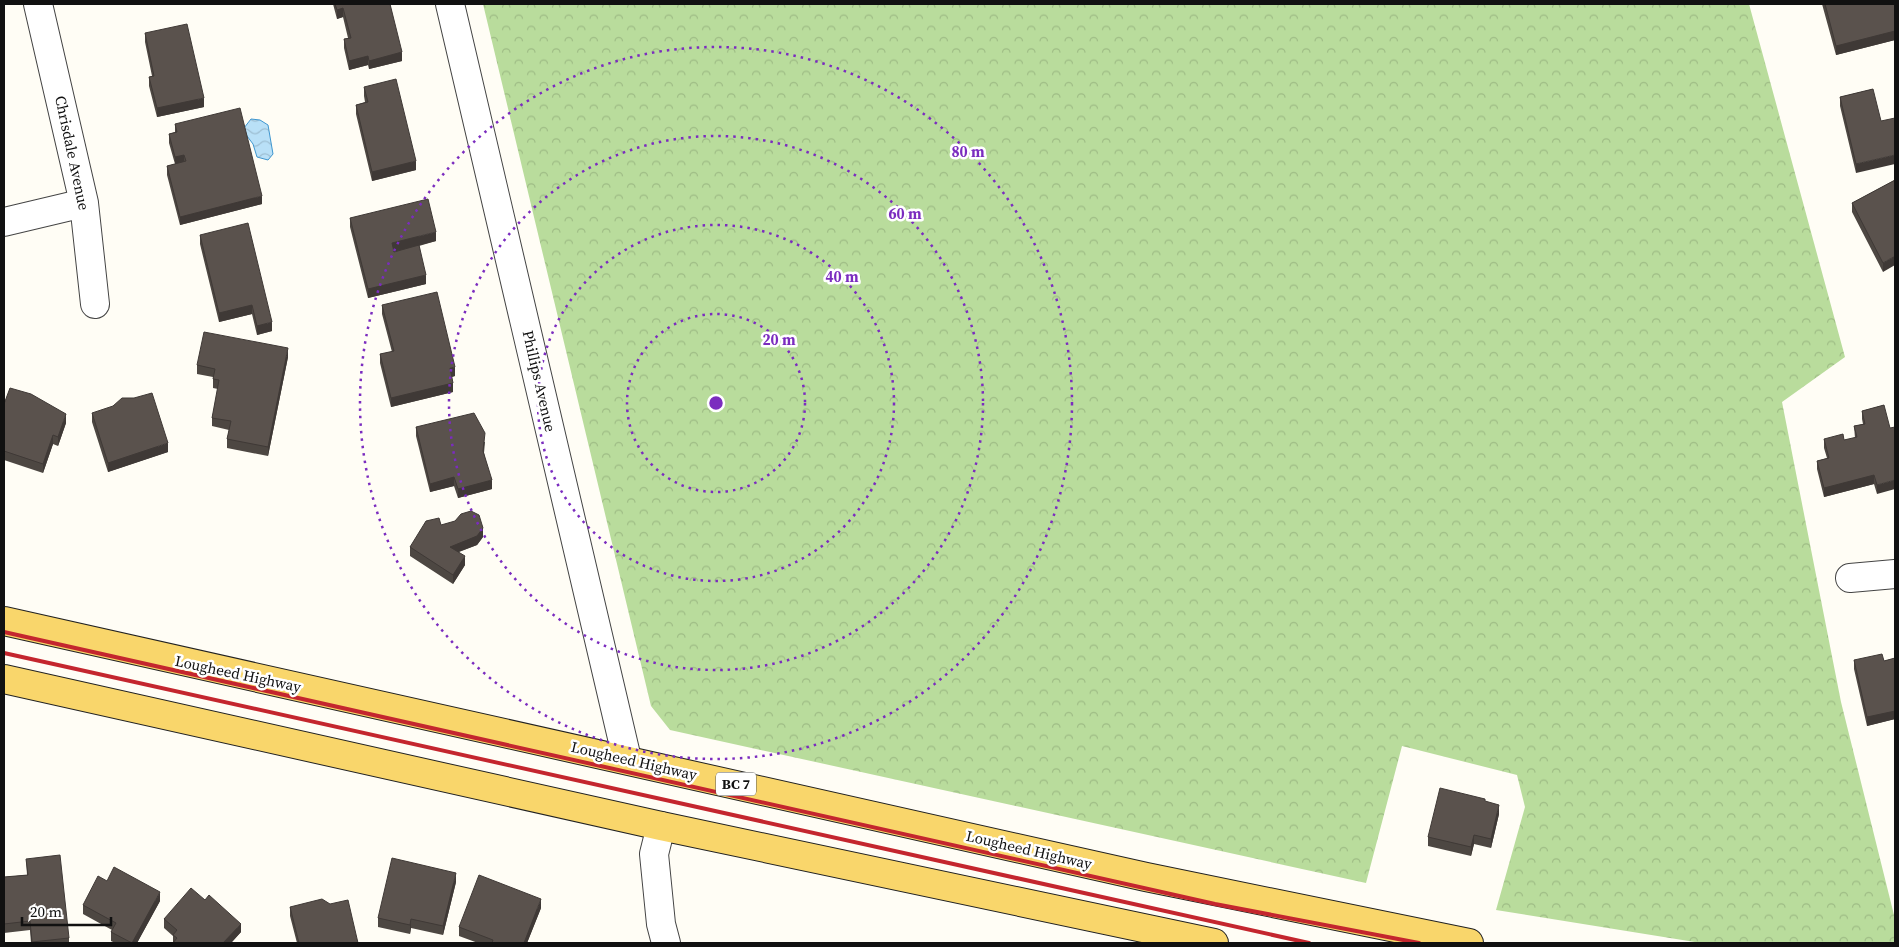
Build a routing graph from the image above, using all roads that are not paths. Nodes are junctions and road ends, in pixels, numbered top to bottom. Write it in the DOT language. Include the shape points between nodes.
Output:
graph roads {
  1 [pos="38,4"];
  2 [pos="450,4"];
  3 [pos="84,203"];
  4 [pos="4,222"];
  5 [pos="95,304"];
  6 [pos="1895,574"];
  7 [pos="1850,578"];
  8 [pos="4,620"];
  9 [pos="4,679"];
  10 [pos="628,759"];
  11 [pos="660,826"];
  12 [pos="666,943"];
  13 [pos="1214,943"];
  14 [pos="1469,943"];
  1 -- 3 [label="street, Chrisdale Avenue"];
  2 -- 10 [label="street, Phillips Avenue"];
  3 -- 4 [label="street"];
  3 -- 5 [label="street, Chrisdale Avenue"];
  6 -- 7 [label="street"];
  8 -- 10 [label="main road, Lougheed Highway / BC 7" via="167,659"];
  9 -- 11 [label="main road"];
  10 -- 14 [label="main road, Lougheed Highway / BC 7" via="1146,877"];
  11 -- 12 [label="street" via="654,854"];
  11 -- 13 [label="main road"];
}
